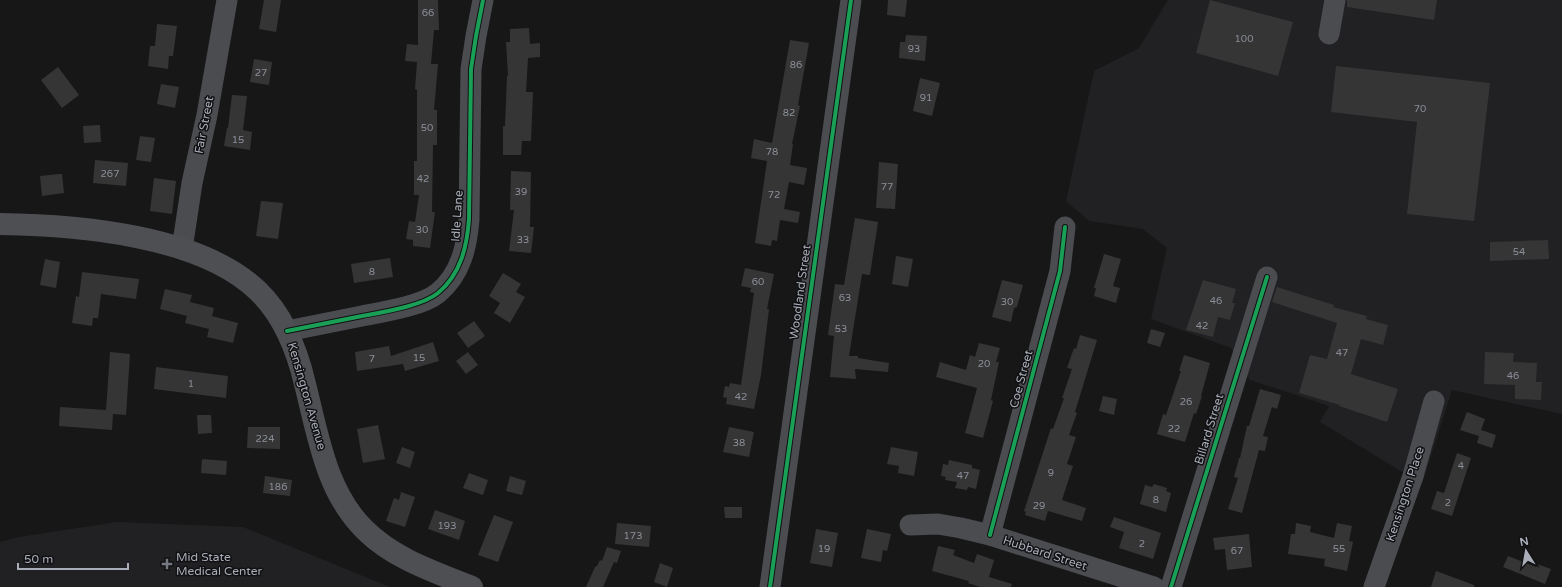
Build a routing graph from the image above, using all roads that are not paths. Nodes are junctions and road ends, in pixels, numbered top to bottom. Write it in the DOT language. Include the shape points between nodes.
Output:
graph roads {
  1 [pos="226,0"];
  2 [pos="483,0"];
  3 [pos="851,0"];
  4 [pos="1335,0"];
  5 [pos="1329,34"];
  6 [pos="0,224"];
  7 [pos="1065,227"];
  8 [pos="182,249"];
  9 [pos="1267,277"];
  10 [pos="287,331"];
  11 [pos="1434,401"];
  12 [pos="910,525"];
  13 [pos="990,535"];
  14 [pos="472,587"];
  15 [pos="770,587"];
  16 [pos="1154,587"];
  17 [pos="1170,587"];
  18 [pos="1374,587"];
  1 -- 8 [label="street, Fair Street"];
  2 -- 10 [label="street, Idle Lane" via="471,69 469,219 461,263 450,280 437,293 419,302 399,309"];
  3 -- 15 [label="street, Woodland Street"];
  4 -- 5 [label="street"];
  6 -- 8 [label="main road, Kensington Avenue" via="43,225 108,232"];
  7 -- 13 [label="street, Coe Street" via="1060,271"];
  8 -- 10 [label="main road, Kensington Avenue" via="215,262 239,276 258,291 275,311"];
  9 -- 17 [label="street, Billard Street"];
  10 -- 14 [label="main road, Kensington Avenue" via="298,356 326,465 335,488 348,510 364,529 407,560"];
  11 -- 18 [label="street, Kensington Place" via="1413,476"];
  12 -- 13 [label="street, Hubbard Street" via="938,524"];
  13 -- 16 [label="street, Hubbard Street"];
}
